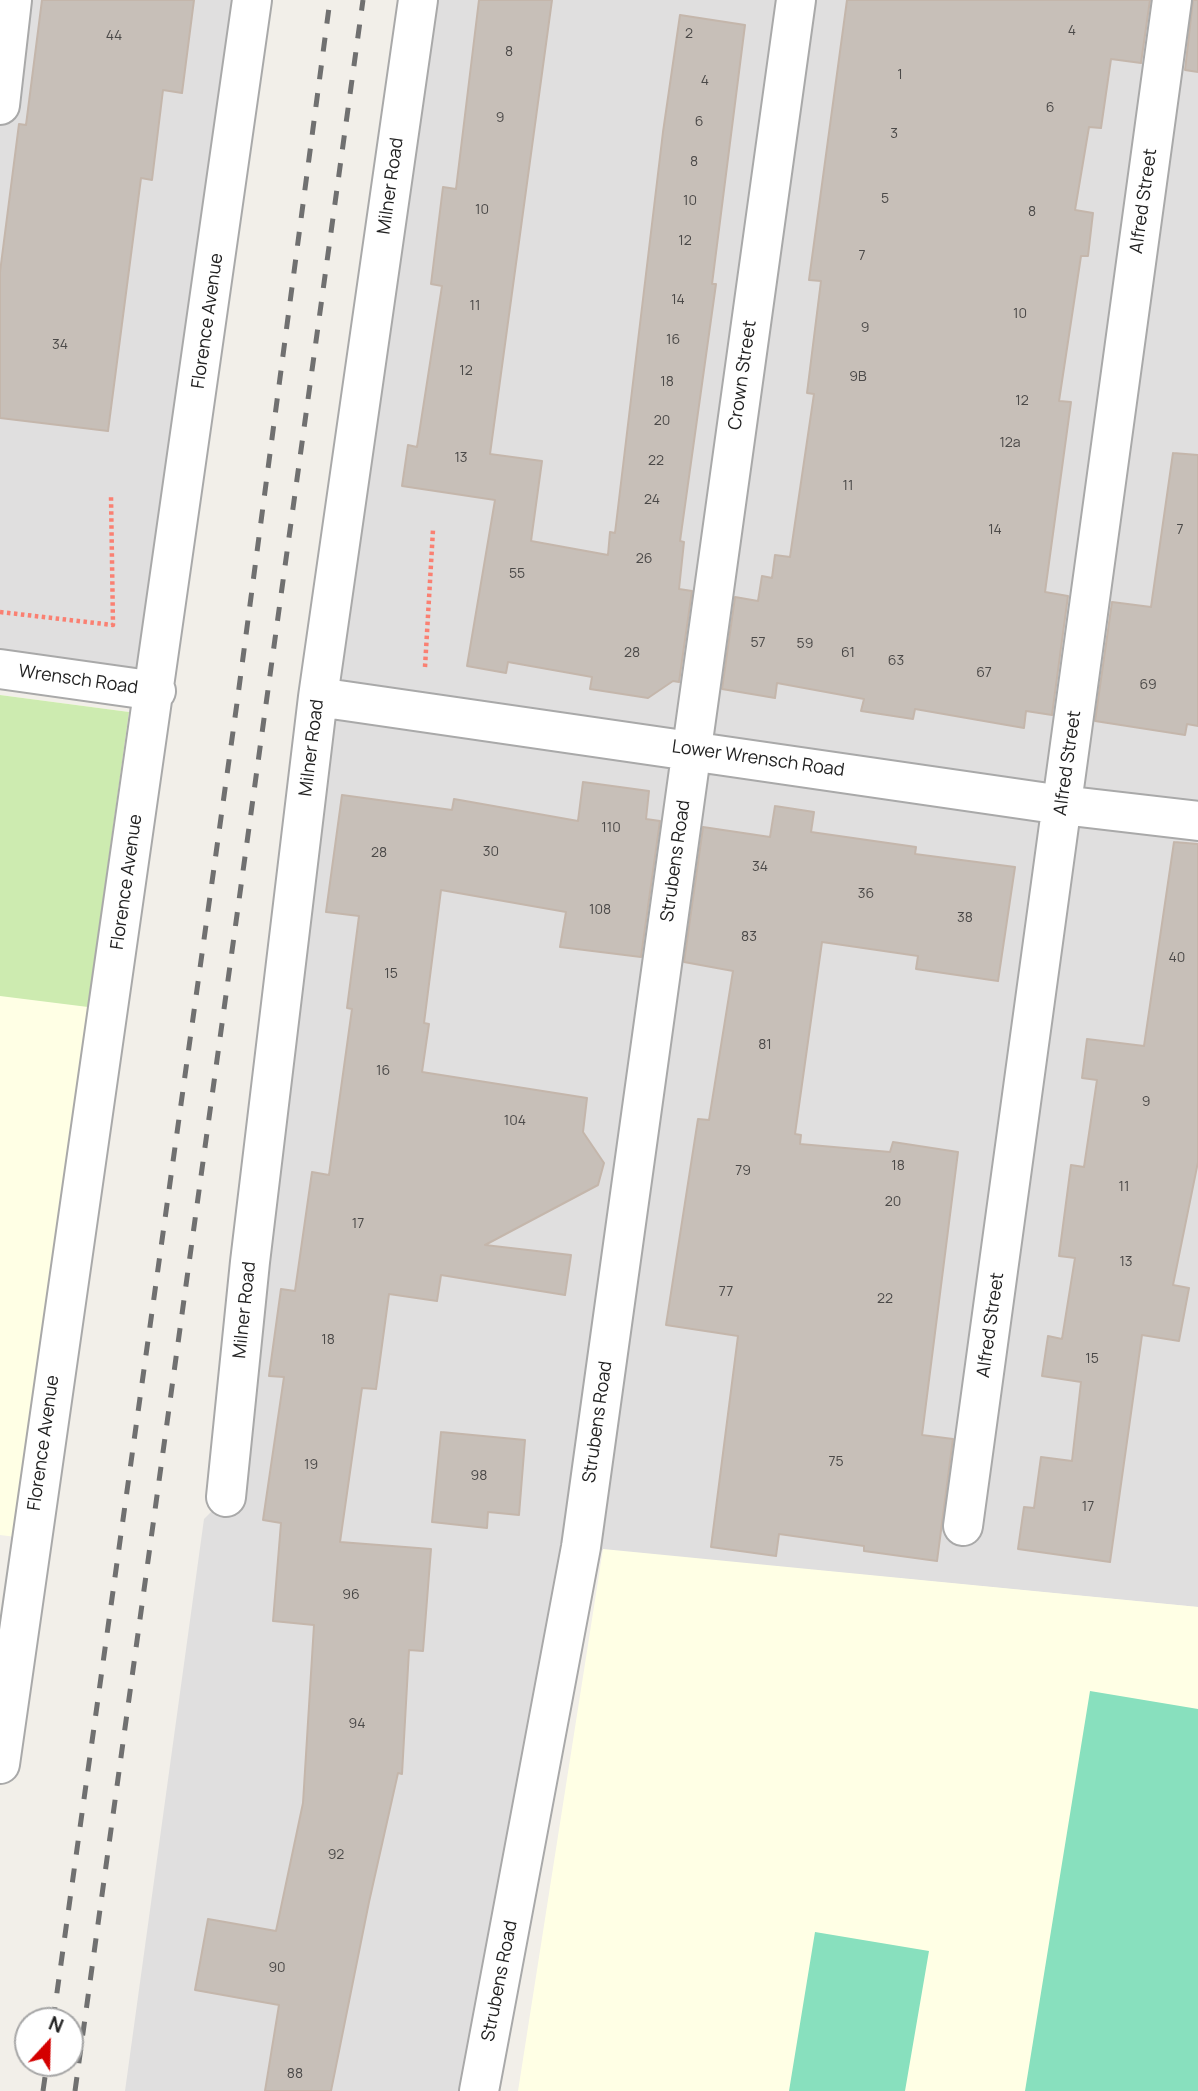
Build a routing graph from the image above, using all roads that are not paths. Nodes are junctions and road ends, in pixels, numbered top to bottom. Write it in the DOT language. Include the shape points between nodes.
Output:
graph roads {
  1 [pos="12,0"];
  2 [pos="252,0"];
  3 [pos="418,0"];
  4 [pos="796,0"];
  5 [pos="1172,0"];
  6 [pos="0,105"];
  7 [pos="0,669"];
  8 [pos="156,691"];
  9 [pos="318,697"];
  10 [pos="691,749"];
  11 [pos="1062,805"];
  12 [pos="1198,821"];
  13 [pos="226,1497"];
  14 [pos="963,1526"];
  15 [pos="13,1560"];
  16 [pos="0,1764"];
  17 [pos="479,2091"];
  1 -- 6 [label="street"];
  2 -- 8 [label="street, Florence Avenue"];
  3 -- 9 [label="street, Milner Road"];
  4 -- 10 [label="street, Crown Street"];
  5 -- 11 [label="street, Alfred Street"];
  7 -- 8 [label="street, Wrensch Road"];
  8 -- 15 [label="street, Florence Avenue"];
  9 -- 10 [label="street, Lower Wrensch Road"];
  9 -- 13 [label="street, Milner Road"];
  10 -- 11 [label="street, Lower Wrensch Road"];
  10 -- 17 [label="street, Strubens Road" via="581,1548"];
  11 -- 12 [label="street, Lower Wrensch Road"];
  11 -- 14 [label="street, Alfred Street"];
  15 -- 16 [label="street, Florence Avenue"];
}
